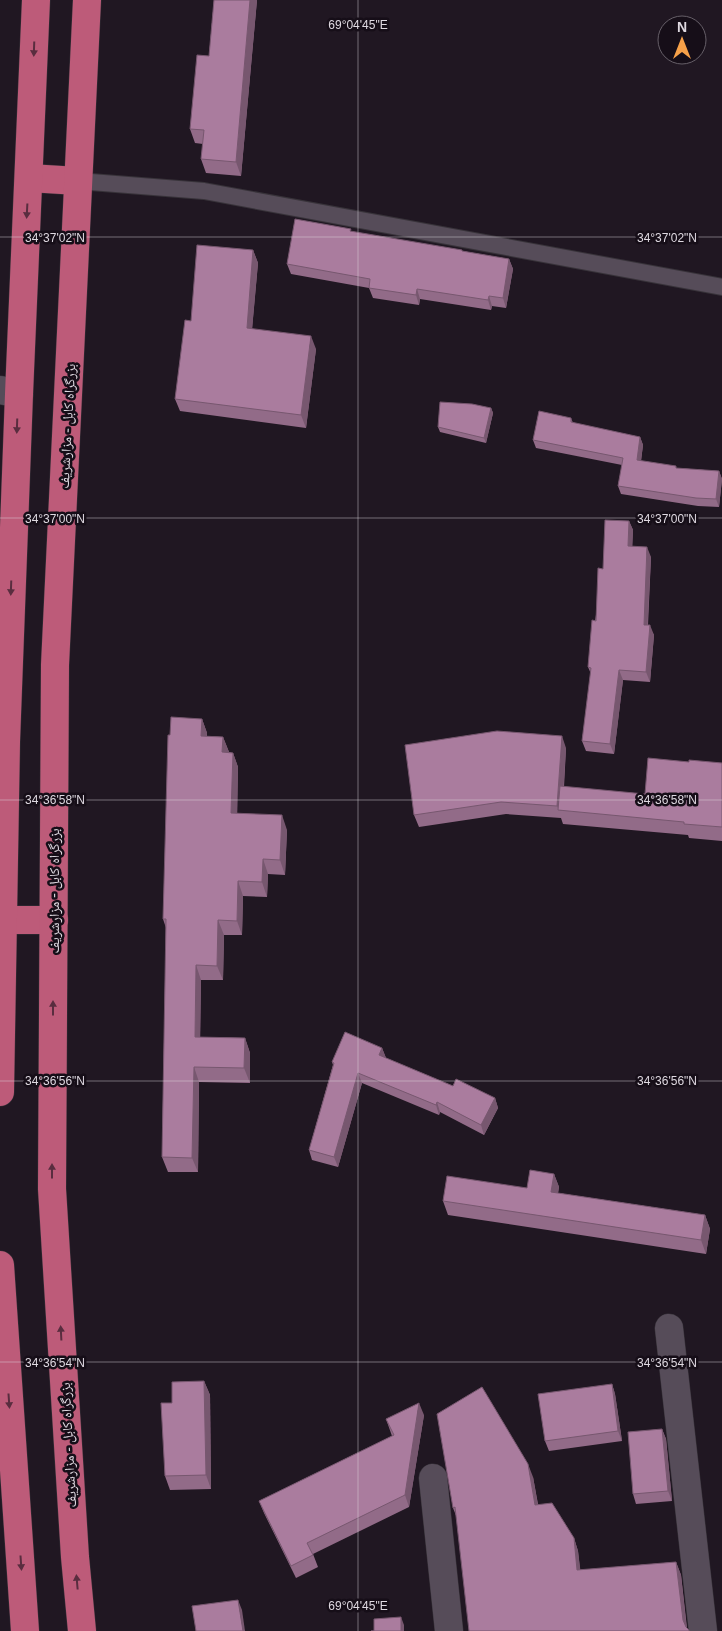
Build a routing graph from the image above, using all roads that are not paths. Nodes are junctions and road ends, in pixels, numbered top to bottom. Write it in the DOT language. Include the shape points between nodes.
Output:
graph roads {
  1 [pos="36,0"];
  2 [pos="87,0"];
  3 [pos="29,178"];
  4 [pos="78,181"];
  5 [pos="722,287"];
  6 [pos="9,392"];
  7 [pos="3,920"];
  8 [pos="54,920"];
  9 [pos="0,1092"];
  10 [pos="0,1265"];
  11 [pos="669,1328"];
  12 [pos="433,1478"];
  13 [pos="26,1631"];
  14 [pos="82,1631"];
  15 [pos="449,1631"];
  16 [pos="703,1631"];
  1 -- 3 [label="highway, one-way"];
  2 -- 4 [label="highway, بزرگراه کابل - مزارشریف"];
  3 -- 4 [label="highway"];
  3 -- 6 [label="highway, one-way"];
  4 -- 5 [label="lane" via="204,191"];
  4 -- 8 [label="highway, بزرگراه کابل - مزارشریف" via="55,665"];
  6 -- 7 [label="highway, one-way"];
  7 -- 8 [label="highway"];
  7 -- 9 [label="highway"];
  14 -- 8 [label="highway, بزرگراه کابل - مزارشریف, one-way" via="52,1189"];
  10 -- 13 [label="highway, one-way"];
  11 -- 16 [label="street"];
  12 -- 15 [label="street"];
}
